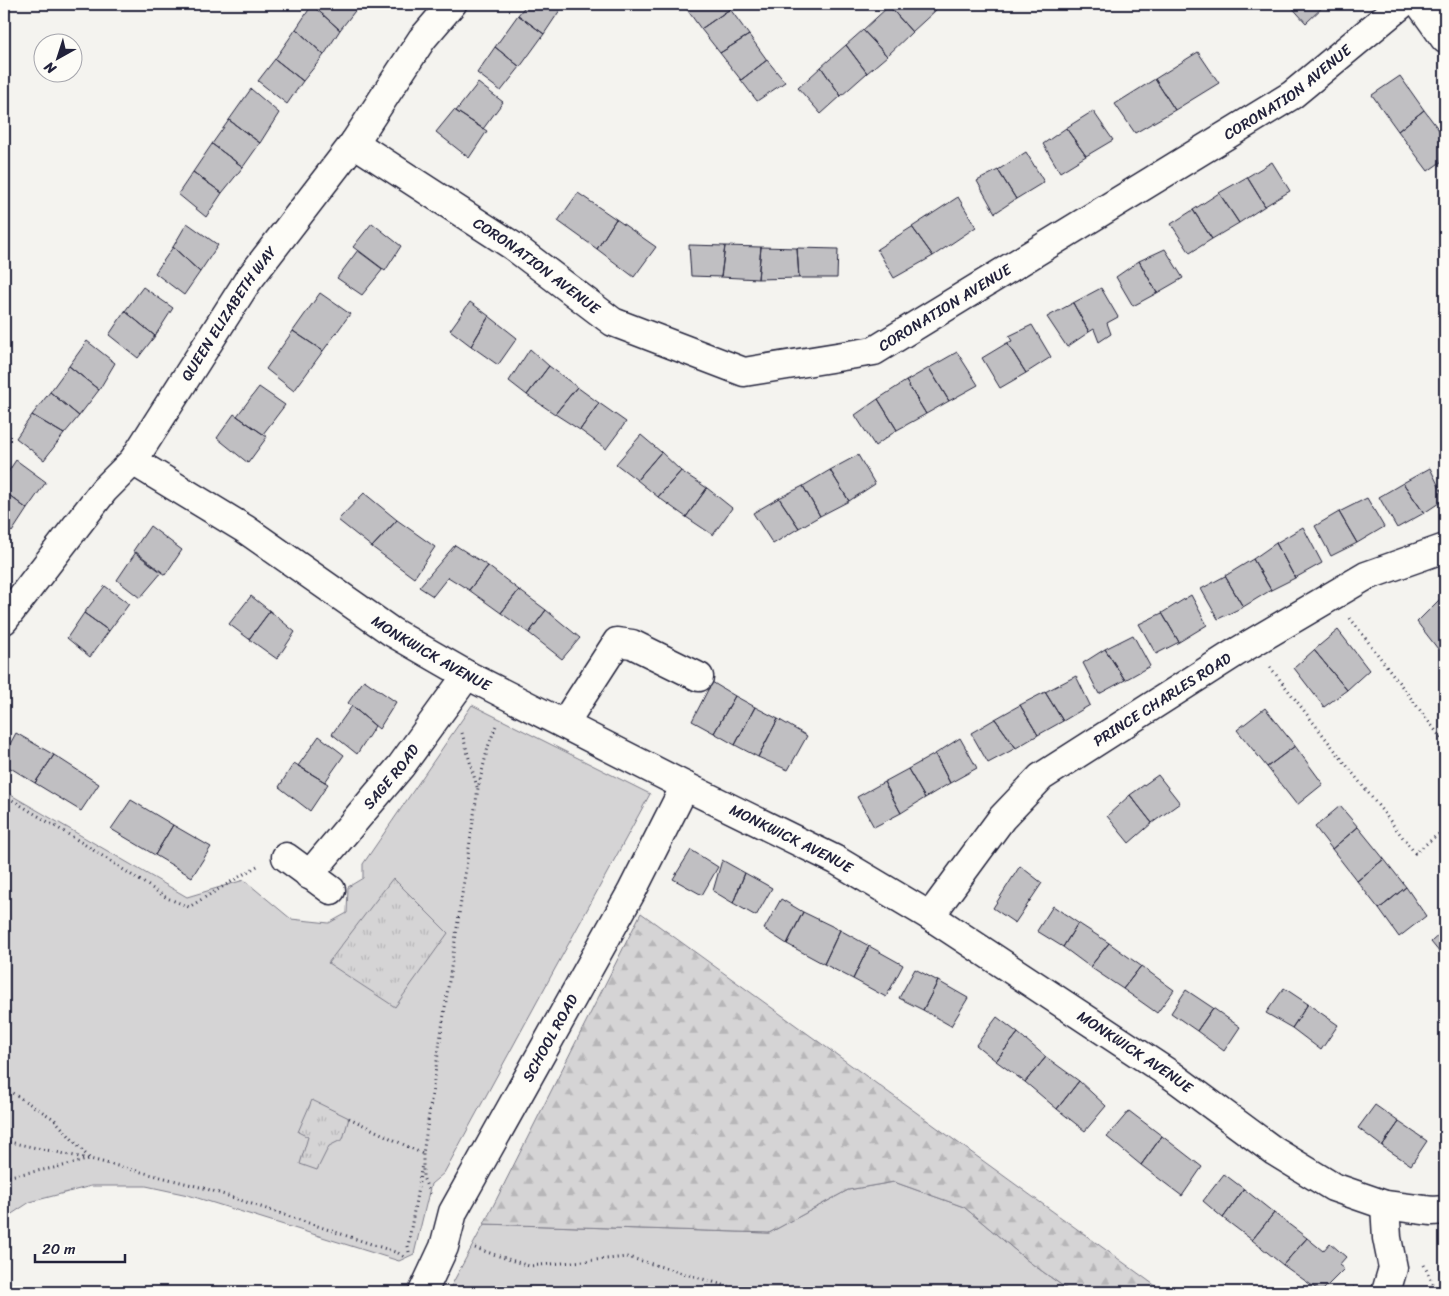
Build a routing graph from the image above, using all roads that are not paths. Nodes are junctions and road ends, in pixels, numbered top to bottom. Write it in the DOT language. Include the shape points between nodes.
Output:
graph roads {
  1 [pos="452,4"];
  2 [pos="1402,4"];
  3 [pos="1420,4"];
  4 [pos="1445,39"];
  5 [pos="354,143"];
  6 [pos="133,461"];
  7 [pos="1445,548"];
  8 [pos="4,620"];
  9 [pos="467,675"];
  10 [pos="699,677"];
  11 [pos="564,724"];
  12 [pos="685,786"];
  13 [pos="286,857"];
  14 [pos="309,875"];
  15 [pos="330,890"];
  16 [pos="930,916"];
  17 [pos="1385,1205"];
  18 [pos="1445,1210"];
  19 [pos="422,1292"];
  20 [pos="1386,1292"];
  1 -- 5 [label="street, QUEEN ELIZABETH WAY" via="422,39"];
  2 -- 5 [label="street, CORONATION AVENUE" via="1292,94 874,351 744,372 613,322 513,246"];
  3 -- 4 [label="street"];
  5 -- 6 [label="street, QUEEN ELIZABETH WAY" via="248,282"];
  6 -- 8 [label="street, QUEEN ELIZABETH WAY" via="104,490"];
  6 -- 9 [label="street, MONKWICK AVENUE" via="245,529 392,632"];
  7 -- 16 [label="street, PRINCE CHARLES ROAD" via="1366,576 1041,777 1002,818"];
  9 -- 11 [label="street, MONKWICK AVENUE"];
  9 -- 14 [label="street, SAGE ROAD" via="401,766"];
  10 -- 11 [label="street" via="632,644 616,642"];
  11 -- 12 [label="street, MONKWICK AVENUE"];
  12 -- 16 [label="street, MONKWICK AVENUE" via="836,860"];
  12 -- 19 [label="street, SCHOOL ROAD" via="632,891 453,1212 444,1247"];
  13 -- 14 [label="street"];
  14 -- 15 [label="street"];
  16 -- 17 [label="street, MONKWICK AVENUE" via="1174,1077 1274,1151 1333,1187"];
  17 -- 18 [label="street, MONKWICK AVENUE"];
  17 -- 20 [label="street" via="1393,1268"];
}
